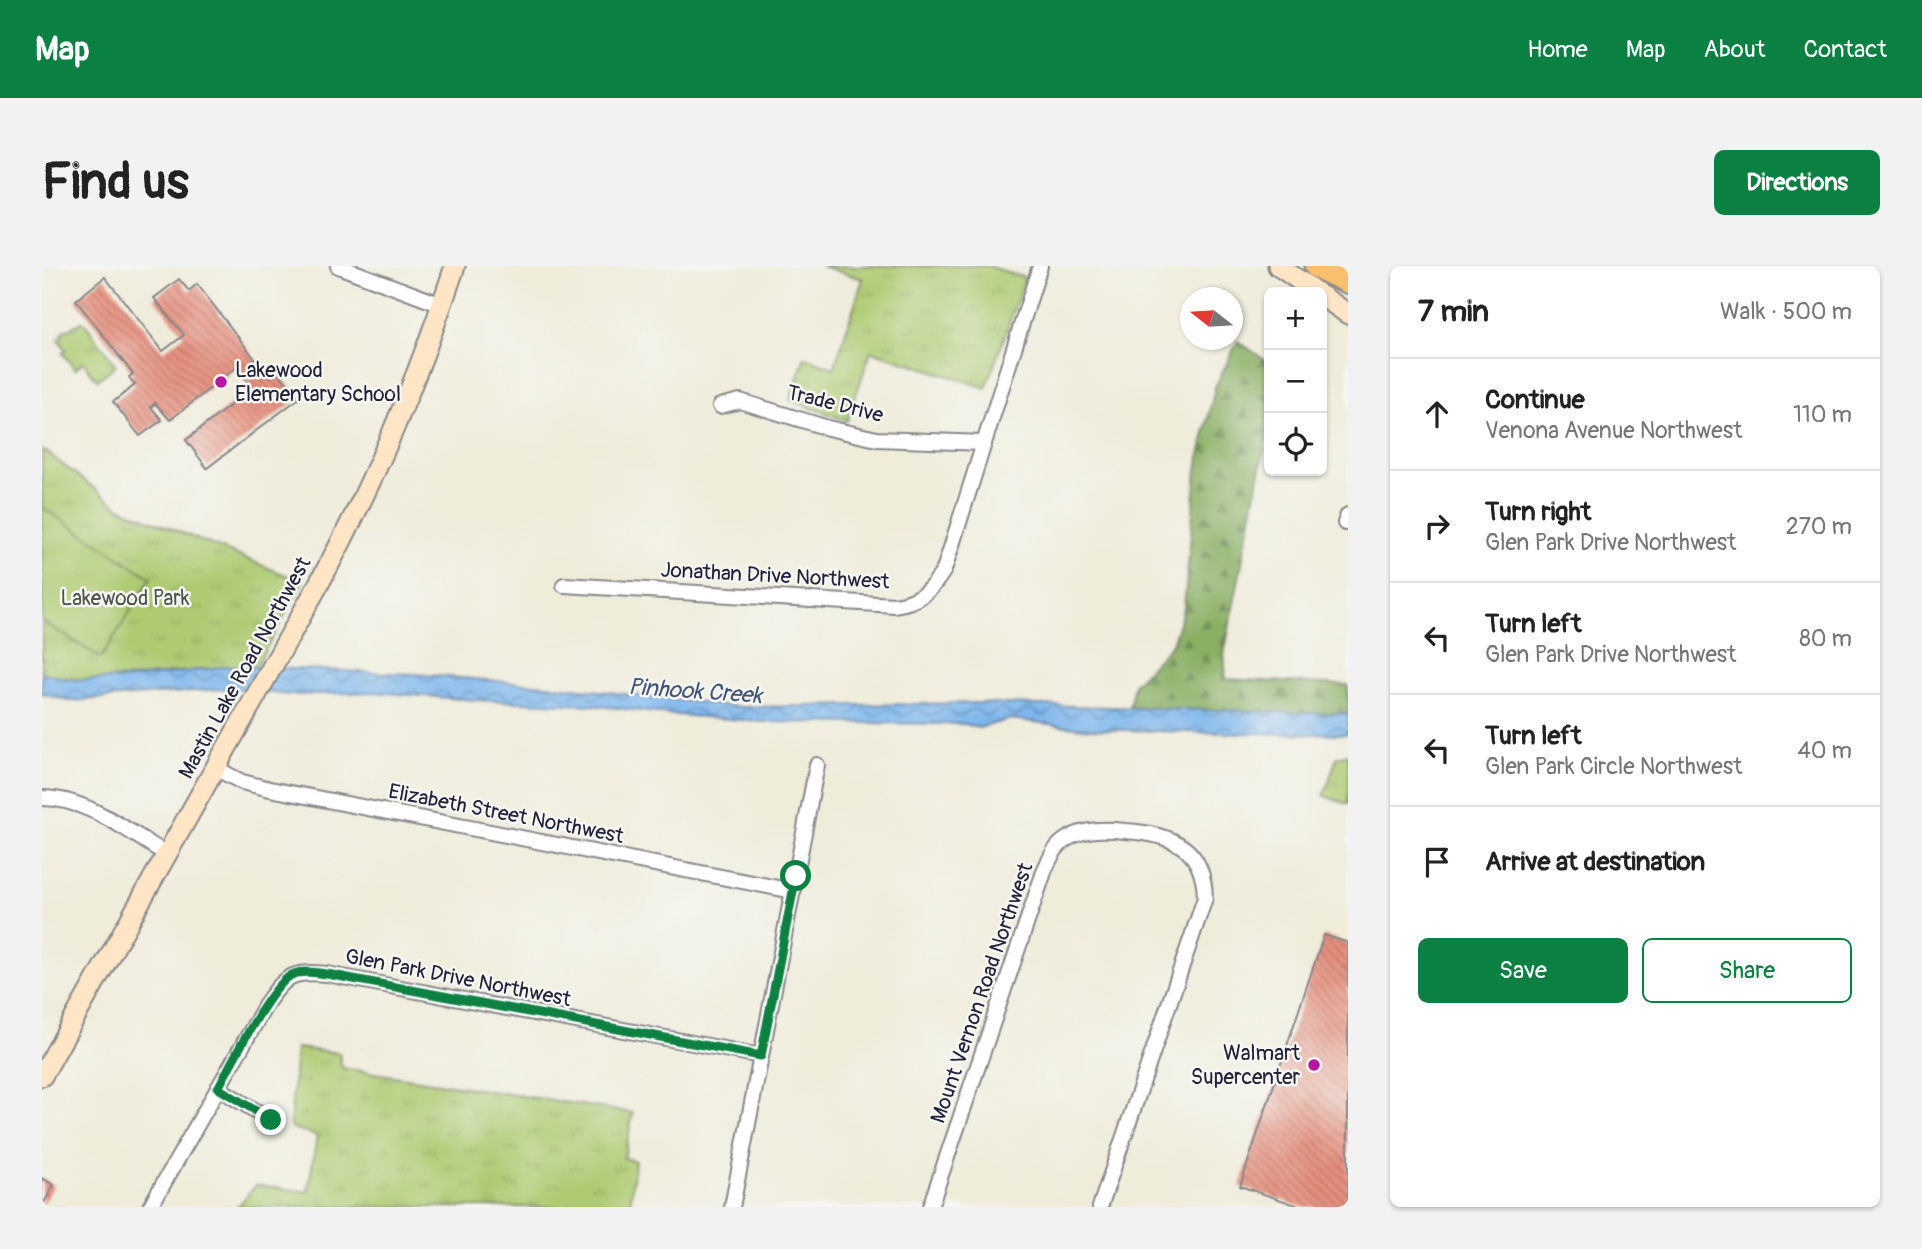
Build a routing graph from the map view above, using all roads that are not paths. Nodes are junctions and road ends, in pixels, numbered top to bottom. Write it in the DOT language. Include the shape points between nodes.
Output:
graph roads {
  1 [pos="338,266"];
  2 [pos="455,266"];
  3 [pos="1040,266"];
  4 [pos="1278,266"];
  5 [pos="1317,266"];
  6 [pos="1348,281"];
  7 [pos="1309,287"];
  8 [pos="1327,299"];
  9 [pos="442,305"];
  10 [pos="1348,314"];
  11 [pos="720,406"];
  12 [pos="984,443"];
  13 [pos="564,585"];
  14 [pos="817,765"];
  15 [pos="215,768"];
  16 [pos="42,798"];
  17 [pos="166,854"];
  18 [pos="793,891"];
  19 [pos="761,1056"];
  20 [pos="42,1076"];
  21 [pos="218,1088"];
  22 [pos="271,1120"];
  23 [pos="150,1207"];
  24 [pos="732,1207"];
  25 [pos="930,1207"];
  26 [pos="1100,1207"];
  1 -- 9 [label="street"];
  2 -- 9 [label="street, Mastin Lake Road Northwest"];
  3 -- 12 [label="street, Jonathan Drive Northwest"];
  4 -- 7 [label="street"];
  5 -- 6 [label="highway"];
  8 -- 10 [label="street"];
  9 -- 15 [label="street, Mastin Lake Road Northwest" via="383,456 324,575"];
  11 -- 12 [label="street, Trade Drive" via="740,401 877,439"];
  12 -- 13 [label="street, Jonathan Drive Northwest" via="944,569 923,597 910,603"];
  14 -- 18 [label="street"];
  15 -- 17 [label="street, Mastin Lake Road Northwest"];
  15 -- 18 [label="street, Elizabeth Street Northwest" via="270,789"];
  16 -- 17 [label="street" via="93,812"];
  17 -- 20 [label="street, Mastin Lake Road Northwest"];
  18 -- 19 [label="street"];
  19 -- 21 [label="street, Glen Park Drive Northwest" via="307,972 293,974 281,983"];
  19 -- 24 [label="street"];
  21 -- 22 [label="street"];
  21 -- 23 [label="street, Glen Park Drive Northwest"];
  25 -- 26 [label="street, Mount Vernon Road Northwest" via="1054,850 1068,838 1098,829 1155,833 1179,843 1196,859 1205,898"];
}
